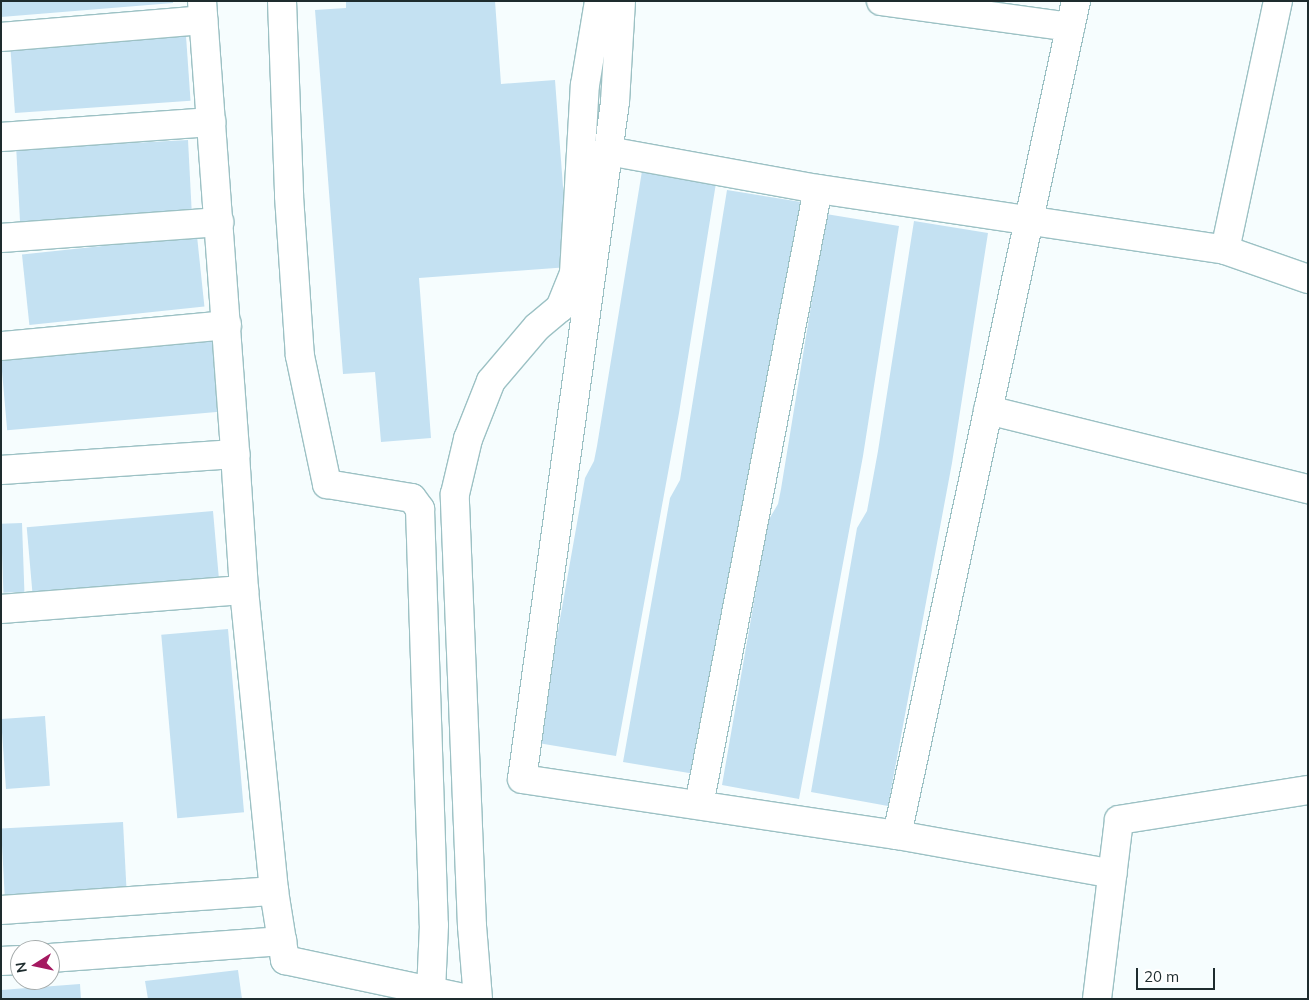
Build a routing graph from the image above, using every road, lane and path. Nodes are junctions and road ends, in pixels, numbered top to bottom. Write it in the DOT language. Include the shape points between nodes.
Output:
graph roads {
  1 [pos="282,1"];
  2 [pos="598,1"];
  3 [pos="621,1"];
  4 [pos="880,1"];
  5 [pos="1076,1"];
  6 [pos="1278,1"];
  7 [pos="202,11"];
  8 [pos="1070,27"];
  9 [pos="1,37"];
  10 [pos="211,122"];
  11 [pos="1,137"];
  12 [pos="608,151"];
  13 [pos="818,190"];
  14 [pos="1029,219"];
  15 [pos="219,222"];
  16 [pos="1,238"];
  17 [pos="1225,250"];
  18 [pos="1308,279"];
  19 [pos="227,325"];
  20 [pos="1,346"];
  21 [pos="988,410"];
  22 [pos="235,454"];
  23 [pos="1,470"];
  24 [pos="1308,490"];
  25 [pos="454,506"];
  26 [pos="420,509"];
  27 [pos="244,590"];
  28 [pos="1,609"];
  29 [pos="1308,790"];
  30 [pos="699,805"];
  31 [pos="897,835"];
  32 [pos="1113,874"];
  33 [pos="274,891"];
  34 [pos="1,910"];
  35 [pos="282,941"];
  36 [pos="60,957"];
  37 [pos="430,990"];
  38 [pos="469,999"];
  39 [pos="478,999"];
  40 [pos="1097,999"];
  1 -- 26 [label="street" via="300,356 327,484 412,498"];
  2 -- 25 [label="street" via="585,85 574,273 560,308 537,327 491,381 468,439"];
  3 -- 12 [label="street"];
  4 -- 8 [label="street"];
  5 -- 8 [label="street"];
  6 -- 17 [label="street"];
  7 -- 9 [label="street"];
  7 -- 10 [label="street"];
  8 -- 14 [label="street"];
  10 -- 11 [label="street"];
  10 -- 15 [label="street"];
  12 -- 13 [label="street"];
  12 -- 30 [label="street" via="522,779"];
  13 -- 14 [label="street"];
  13 -- 30 [label="street"];
  14 -- 17 [label="street"];
  14 -- 21 [label="street"];
  15 -- 16 [label="street"];
  15 -- 19 [label="street"];
  17 -- 18 [label="street"];
  19 -- 20 [label="street"];
  19 -- 22 [label="street"];
  21 -- 24 [label="street"];
  21 -- 31 [label="street"];
  22 -- 23 [label="street"];
  22 -- 27 [label="street"];
  25 -- 26 [label="street"];
  25 -- 39 [label="street"];
  26 -- 37 [label="street" via="434,925"];
  27 -- 28 [label="street"];
  27 -- 33 [label="street"];
  29 -- 32 [label="street" via="1119,820"];
  30 -- 31 [label="street"];
  31 -- 32 [label="street"];
  32 -- 40 [label="street"];
  33 -- 34 [label="street"];
  33 -- 35 [label="street"];
  35 -- 36 [label="street"];
  35 -- 37 [label="street" via="285,960"];
  37 -- 38 [label="street"];
}
